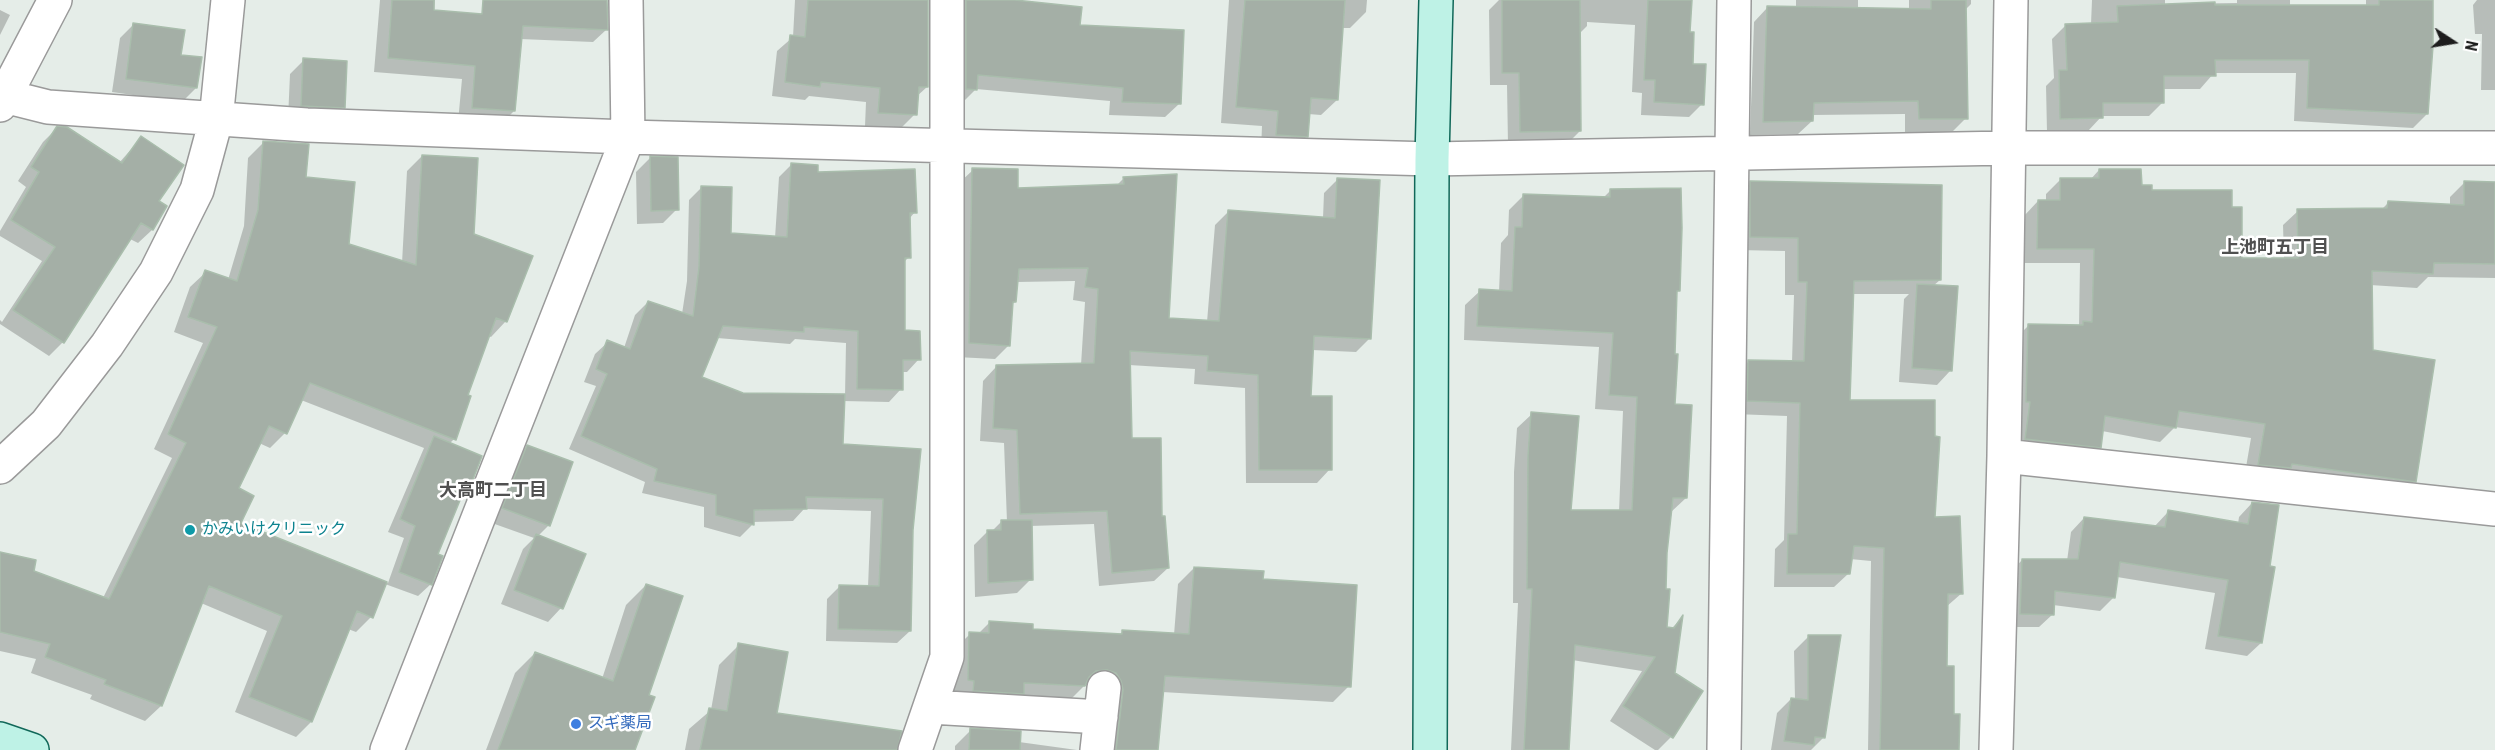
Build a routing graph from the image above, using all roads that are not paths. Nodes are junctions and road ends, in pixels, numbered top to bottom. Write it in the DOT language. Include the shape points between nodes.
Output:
graph roads {
  1 [pos="55,0"];
  2 [pos="228,0"];
  3 [pos="626,0"];
  4 [pos="947,0"];
  5 [pos="1436,0"];
  6 [pos="1734,0"];
  7 [pos="2011,0"];
  8 [pos="2,99"];
  9 [pos="216,120"];
  10 [pos="628,137"];
  11 [pos="946,144"];
  12 [pos="2495,147"];
  13 [pos="2007,148"];
  14 [pos="1730,154"];
  15 [pos="1432,159"];
  16 [pos="2004,456"];
  17 [pos="0,467"];
  18 [pos="2495,509"];
  19 [pos="930,707"];
  20 [pos="0,739"];
  21 [pos="32,750"];
  22 [pos="387,750"];
  23 [pos="915,750"];
  24 [pos="1097,750"];
  25 [pos="1430,750"];
  26 [pos="1724,750"];
  27 [pos="1996,750"];
  1 -- 8 [label="street"];
  2 -- 9 [label="street"];
  3 -- 10 [label="street"];
  4 -- 11 [label="street"];
  5 -- 15 [label="street"];
  6 -- 14 [label="street"];
  7 -- 13 [label="street"];
  8 -- 9 [label="street" via="48,107"];
  9 -- 10 [label="street"];
  9 -- 17 [label="street" via="196,190 156,272 46,424"];
  10 -- 11 [label="street"];
  10 -- 22 [label="street"];
  11 -- 15 [label="street"];
  11 -- 19 [label="street" via="947,657"];
  12 -- 13 [label="street"];
  13 -- 14 [label="street"];
  13 -- 16 [label="street"];
  14 -- 15 [label="street"];
  14 -- 26 [label="street"];
  15 -- 25 [label="street"];
  16 -- 18 [label="street"];
  16 -- 27 [label="street"];
  19 -- 23 [label="street"];
  19 -- 24 [label="street" via="1102,703"];
  20 -- 21 [label="street"];
}
